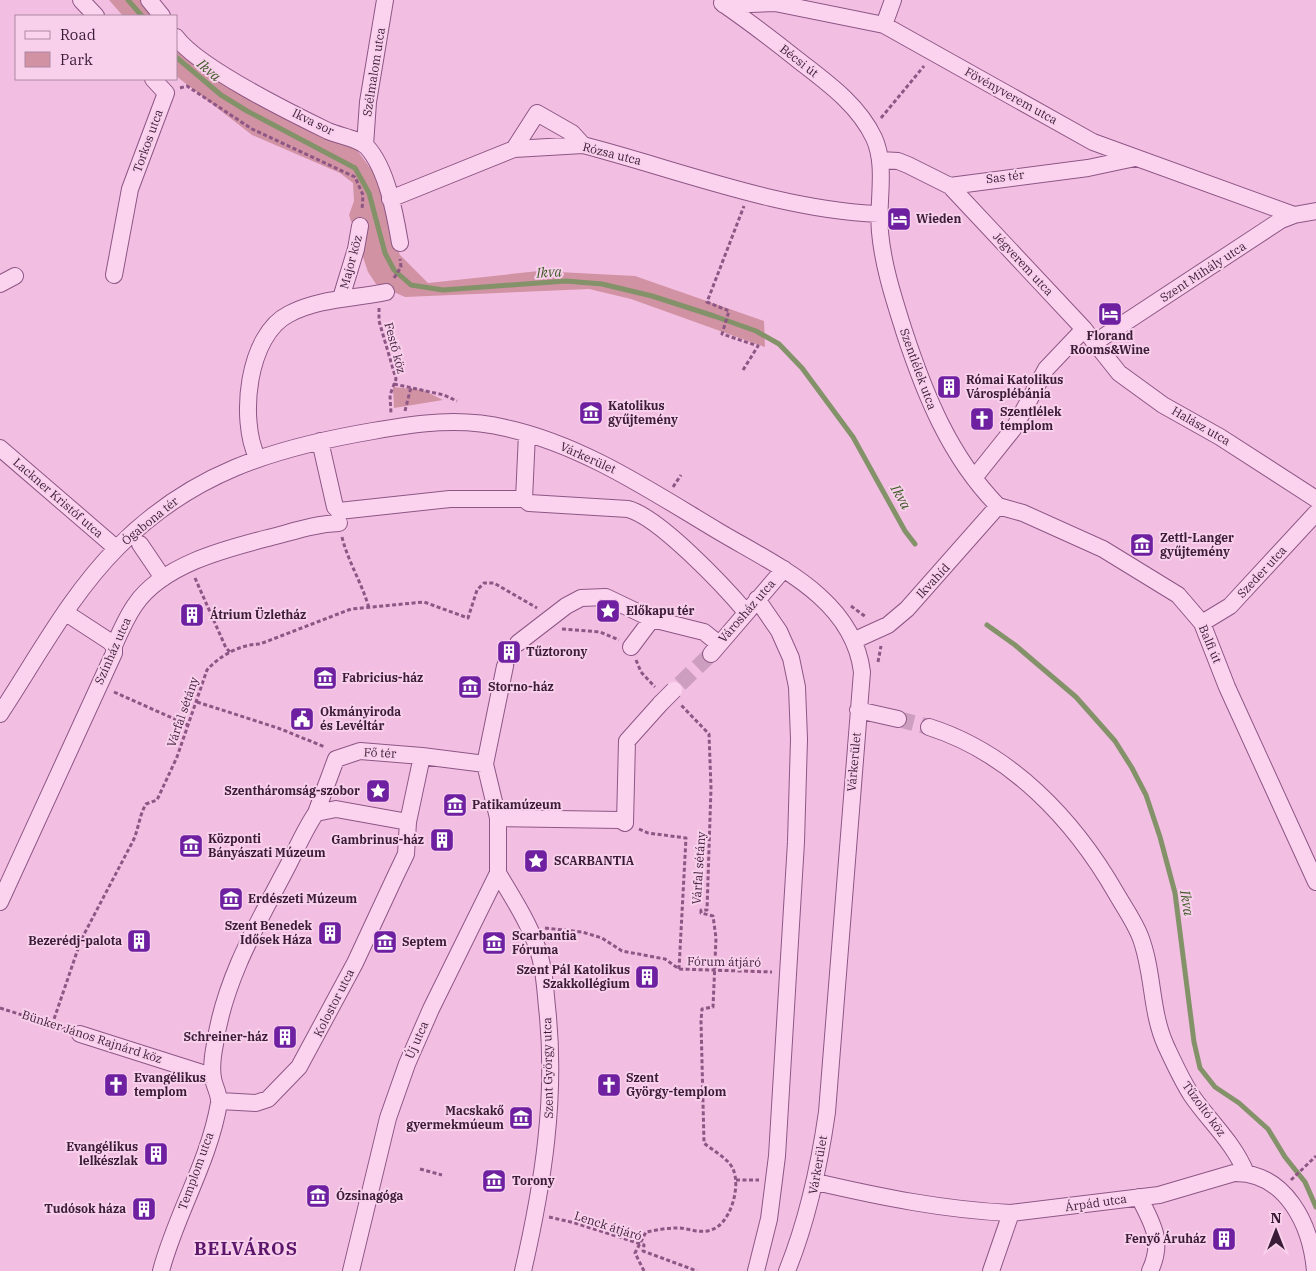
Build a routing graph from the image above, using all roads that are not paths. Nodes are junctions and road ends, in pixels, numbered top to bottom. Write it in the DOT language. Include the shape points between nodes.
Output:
graph roads {
  1 [pos="81,0"];
  2 [pos="150,0"];
  3 [pos="385,0"];
  4 [pos="893,0"];
  5 [pos="720,2"];
  6 [pos="764,3"];
  7 [pos="95,15"];
  8 [pos="161,15"];
  9 [pos="884,25"];
  10 [pos="755,26"];
  11 [pos="178,39"];
  12 [pos="154,80"];
  13 [pos="1093,142"];
  14 [pos="365,145"];
  15 [pos="583,145"];
  16 [pos="514,149"];
  17 [pos="1135,158"];
  18 [pos="880,160"];
  19 [pos="1088,168"];
  20 [pos="950,186"];
  21 [pos="390,198"];
  22 [pos="1316,211"];
  23 [pos="879,214"];
  24 [pos="1294,215"];
  25 [pos="360,226"];
  26 [pos="400,243"];
  27 [pos="114,275"];
  28 [pos="15,276"];
  29 [pos="0,284"];
  30 [pos="386,292"];
  31 [pos="341,298"];
  32 [pos="1084,329"];
  33 [pos="1094,344"];
  34 [pos="527,434"];
  35 [pos="320,440"];
  36 [pos="0,448"];
  37 [pos="258,457"];
  38 [pos="974,478"];
  39 [pos="524,499"];
  40 [pos="1316,499"];
  41 [pos="998,506"];
  42 [pos="1316,513"];
  43 [pos="339,523"];
  44 [pos="140,544"];
  45 [pos="116,548"];
  46 [pos="784,569"];
  47 [pos="163,578"];
  48 [pos="757,599"];
  49 [pos="746,612"];
  50 [pos="66,613"];
  51 [pos="652,619"];
  52 [pos="1202,623"];
  53 [pos="854,640"];
  54 [pos="518,644"];
  55 [pos="114,646"];
  56 [pos="631,647"];
  57 [pos="504,666"];
  58 [pos="670,694"];
  59 [pos="858,710"];
  60 [pos="0,714"];
  61 [pos="898,719"];
  62 [pos="929,727"];
  63 [pos="422,756"];
  64 [pos="485,764"];
  65 [pos="313,817"];
  66 [pos="498,818"];
  67 [pos="408,822"];
  68 [pos="498,873"];
  69 [pos="1316,882"];
  70 [pos="0,902"];
  71 [pos="80,1034"];
  72 [pos="212,1076"];
  73 [pos="220,1101"];
  74 [pos="1246,1173"];
  75 [pos="816,1182"];
  76 [pos="1140,1197"];
  77 [pos="1011,1213"];
  78 [pos="161,1271"];
  79 [pos="351,1271"];
  80 [pos="523,1271"];
  81 [pos="756,1271"];
  82 [pos="787,1271"];
  83 [pos="991,1271"];
  84 [pos="1150,1271"];
  85 [pos="1315,1271"];
  1 -- 7 [label="street"];
  2 -- 8 [label="street"];
  3 -- 14 [label="street, Szélmalom utca" via="368,102"];
  4 -- 9 [label="street"];
  5 -- 6 [label="street, Fövényverem utca"];
  5 -- 10 [label="street, Bécsi út"];
  6 -- 9 [label="street, Fövényverem utca"];
  6 -- 10 [label="street" via="750,10"];
  9 -- 13 [label="street, Fövényverem utca"];
  10 -- 18 [label="street, Bécsi út" via="843,96 871,134"];
  11 -- 14 [label="street, Ikva sor" via="235,81 330,132"];
  12 -- 27 [label="street, Torkos utca" via="166,93 130,189"];
  13 -- 17 [label="street, Fövényverem utca"];
  13 -- 19 [label="street" via="1102,159"];
  14 -- 21 [label="street" via="385,180"];
  15 -- 16 [label="street, Rózsa utca"];
  15 -- 16 [label="street" via="566,129 537,113"];
  15 -- 23 [label="street, Rózsa utca" via="749,192 808,205"];
  16 -- 21 [label="street, Rózsa utca"];
  17 -- 19 [label="street, Sas tér"];
  17 -- 24 [label="street, Fövényverem utca"];
  18 -- 20 [label="street" via="903,163"];
  18 -- 23 [label="street"];
  19 -- 20 [label="street, Sas tér"];
  20 -- 32 [label="street, Jégverem utca"];
  21 -- 26 [label="street"];
  22 -- 24 [label="street, Szent Mihály utca"];
  23 -- 38 [label="street, Szentlélek utca" via="888,275 911,352 938,422"];
  24 -- 33 [label="street, Szent Mihály utca"];
  25 -- 31 [label="street, Major köz"];
  28 -- 29 [label="street"];
  30 -- 31 [label="street, Major köz" via="361,298"];
  31 -- 37 [label="street, Major köz" via="328,299 287,315 264,340 249,379 248,411"];
  32 -- 33 [label="street, Jégverem utca"];
  32 -- 38 [label="street" via="1046,370 1014,428"];
  33 -- 40 [label="street, Halász utca" via="1119,373 1138,388"];
  34 -- 35 [label="street, Várkerület" via="467,422 414,424"];
  34 -- 39 [label="street"];
  34 -- 46 [label="street, Várkerület" via="573,450 620,472"];
  35 -- 37 [label="street, Várkerület"];
  35 -- 39 [label="street" via="335,507 339,511 450,499"];
  36 -- 45 [label="street, Lackner Kristóf utca"];
  37 -- 45 [label="street, Ógabona tér" via="188,490"];
  38 -- 41 [label="street, Szentlélek utca"];
  39 -- 49 [label="street" via="529,503 628,509 641,514 710,572"];
  41 -- 52 [label="street, Balfi út" via="1023,513 1103,549 1149,575 1178,594"];
  41 -- 53 [label="street, Ikvahíd" via="907,609 888,624"];
  42 -- 52 [label="street, Szeder utca" via="1230,606"];
  43 -- 47 [label="street, Színház utca" via="320,524 229,547"];
  44 -- 47 [label="street, Ógabona tér"];
  45 -- 50 [label="street, Ógabona tér"];
  46 -- 48 [label="street, Városház utca"];
  46 -- 53 [label="street, Várkerület" via="826,602 845,623"];
  47 -- 55 [label="street, Színház utca" via="136,604"];
  48 -- 49 [label="street, Városház utca"];
  48 -- 81 [label="street" via="779,631 791,658 797,686 800,739 777,1156 769,1219"];
  49 -- 51 [label="street, Városház utca" via="715,649 704,632"];
  50 -- 55 [label="street"];
  50 -- 60 [label="street, Ógabona tér"];
  51 -- 54 [label="street" via="606,597 581,598 550,616"];
  51 -- 56 [label="street"];
  52 -- 69 [label="street, Balfi út" via="1237,710"];
  53 -- 59 [label="street, Várkerület" via="862,672"];
  55 -- 70 [label="street, Színház utca" via="114,653"];
  57 -- 64 [label="street"];
  58 -- 66 [label="street" via="628,741 625,823 620,820"];
  59 -- 61 [label="street"];
  59 -- 75 [label="street, Várkerület" via="827,1112"];
  62 -- 74 [label="street, Tűzoltó köz" via="976,747 1014,772 1082,840 1140,936 1148,964 1157,1025 1164,1043 1192,1095 1237,1154"];
  63 -- 64 [label="street, Fő tér"];
  63 -- 65 [label="street, Fő tér" via="360,751 336,759"];
  63 -- 67 [label="street"];
  64 -- 66 [label="street"];
  65 -- 67 [label="street" via="336,809"];
  65 -- 72 [label="street" via="244,948 230,983 215,1042"];
  66 -- 68 [label="street, Új utca"];
  67 -- 73 [label="street, Kolostor utca" via="406,854 300,1067 268,1099 256,1103"];
  68 -- 79 [label="street, Új utca" via="406,1064 388,1118"];
  68 -- 80 [label="street, Szent György utca" via="538,948 550,1035 549,1132"];
  71 -- 72 [label="street, Bünker János Rajnárd köz"];
  72 -- 73 [label="street"];
  73 -- 78 [label="street, Templom utca" via="203,1161 168,1244"];
  74 -- 76 [label="street, Árpád utca" via="1234,1173 1159,1195"];
  74 -- 85 [label="street" via="1268,1181 1297,1210 1307,1230"];
  75 -- 77 [label="street, Árpád utca" via="929,1206"];
  75 -- 82 [label="street, Várkerület"];
  76 -- 77 [label="street, Árpád utca"];
  76 -- 84 [label="street" via="1156,1232 1157,1255"];
  77 -- 83 [label="street"];
}
